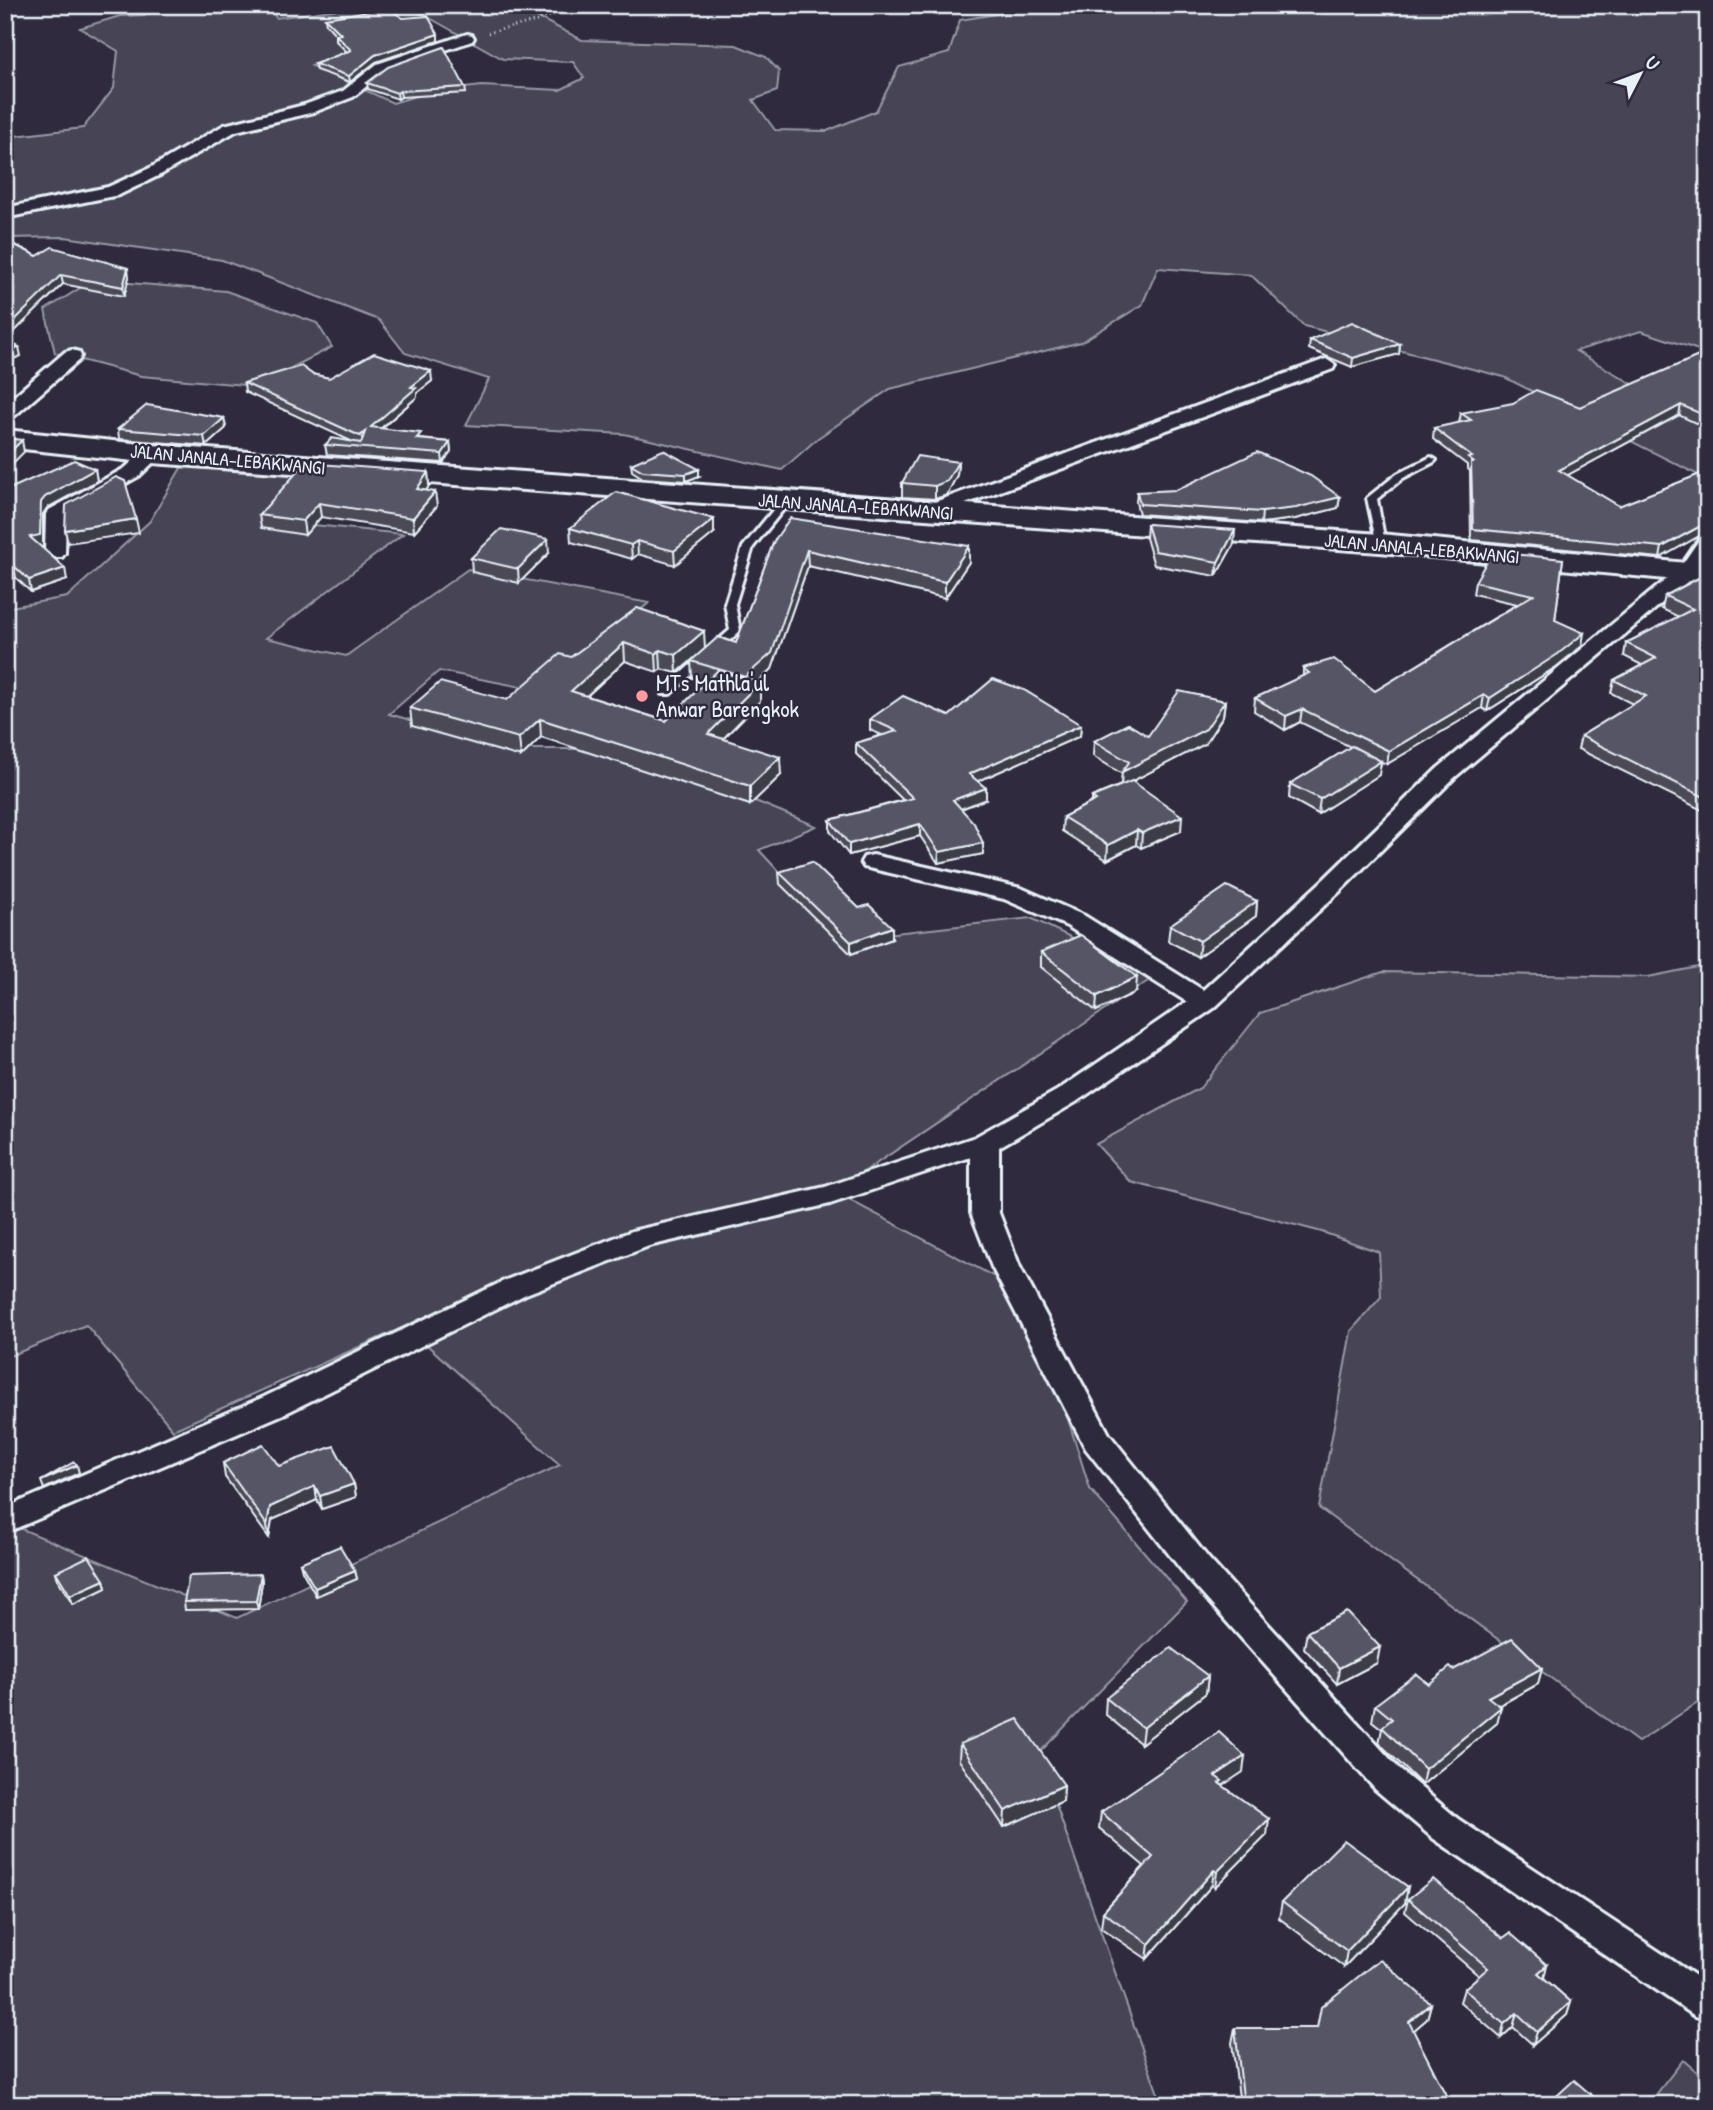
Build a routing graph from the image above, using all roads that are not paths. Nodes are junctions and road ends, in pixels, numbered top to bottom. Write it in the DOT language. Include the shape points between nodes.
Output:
graph roads {
  1 [pos="467,38"];
  2 [pos="5,213"];
  3 [pos="72,355"];
  4 [pos="1326,365"];
  5 [pos="5,414"];
  6 [pos="5,438"];
  7 [pos="152,454"];
  8 [pos="1431,460"];
  9 [pos="785,501"];
  10 [pos="928,511"];
  11 [pos="1708,541"];
  12 [pos="1380,543"];
  13 [pos="55,553"];
  14 [pos="1697,573"];
  15 [pos="666,692"];
  16 [pos="873,862"];
  17 [pos="1205,1002"];
  18 [pos="985,1143"];
  19 [pos="5,1521"];
  20 [pos="1708,2004"];
  1 -- 2 [label="street" via="383,67 338,98 230,128 113,191"];
  3 -- 5 [label="street"];
  4 -- 10 [label="street"];
  6 -- 7 [label="main road, JALAN JANALA–LEBAKWANGI"];
  7 -- 9 [label="main road, JALAN JANALA–LEBAKWANGI"];
  7 -- 13 [label="street" via="132,471 56,514"];
  8 -- 12 [label="lane" via="1375,493"];
  9 -- 10 [label="main road, JALAN JANALA–LEBAKWANGI"];
  9 -- 15 [label="lane" via="748,547 730,604 735,631"];
  10 -- 12 [label="main road, JALAN JANALA–LEBAKWANGI"];
  11 -- 14 [label="street"];
  12 -- 14 [label="main road, JALAN JANALA–LEBAKWANGI"];
  14 -- 17 [label="street" via="1446,773"];
  16 -- 17 [label="street" via="1012,893 1076,921"];
  17 -- 18 [label="street" via="1066,1096"];
  18 -- 19 [label="street" via="830,1195 642,1238 516,1287 275,1405"];
  18 -- 20 [label="street" via="985,1213 1006,1267 1097,1441 1198,1568 1388,1780 1446,1829"];
}
